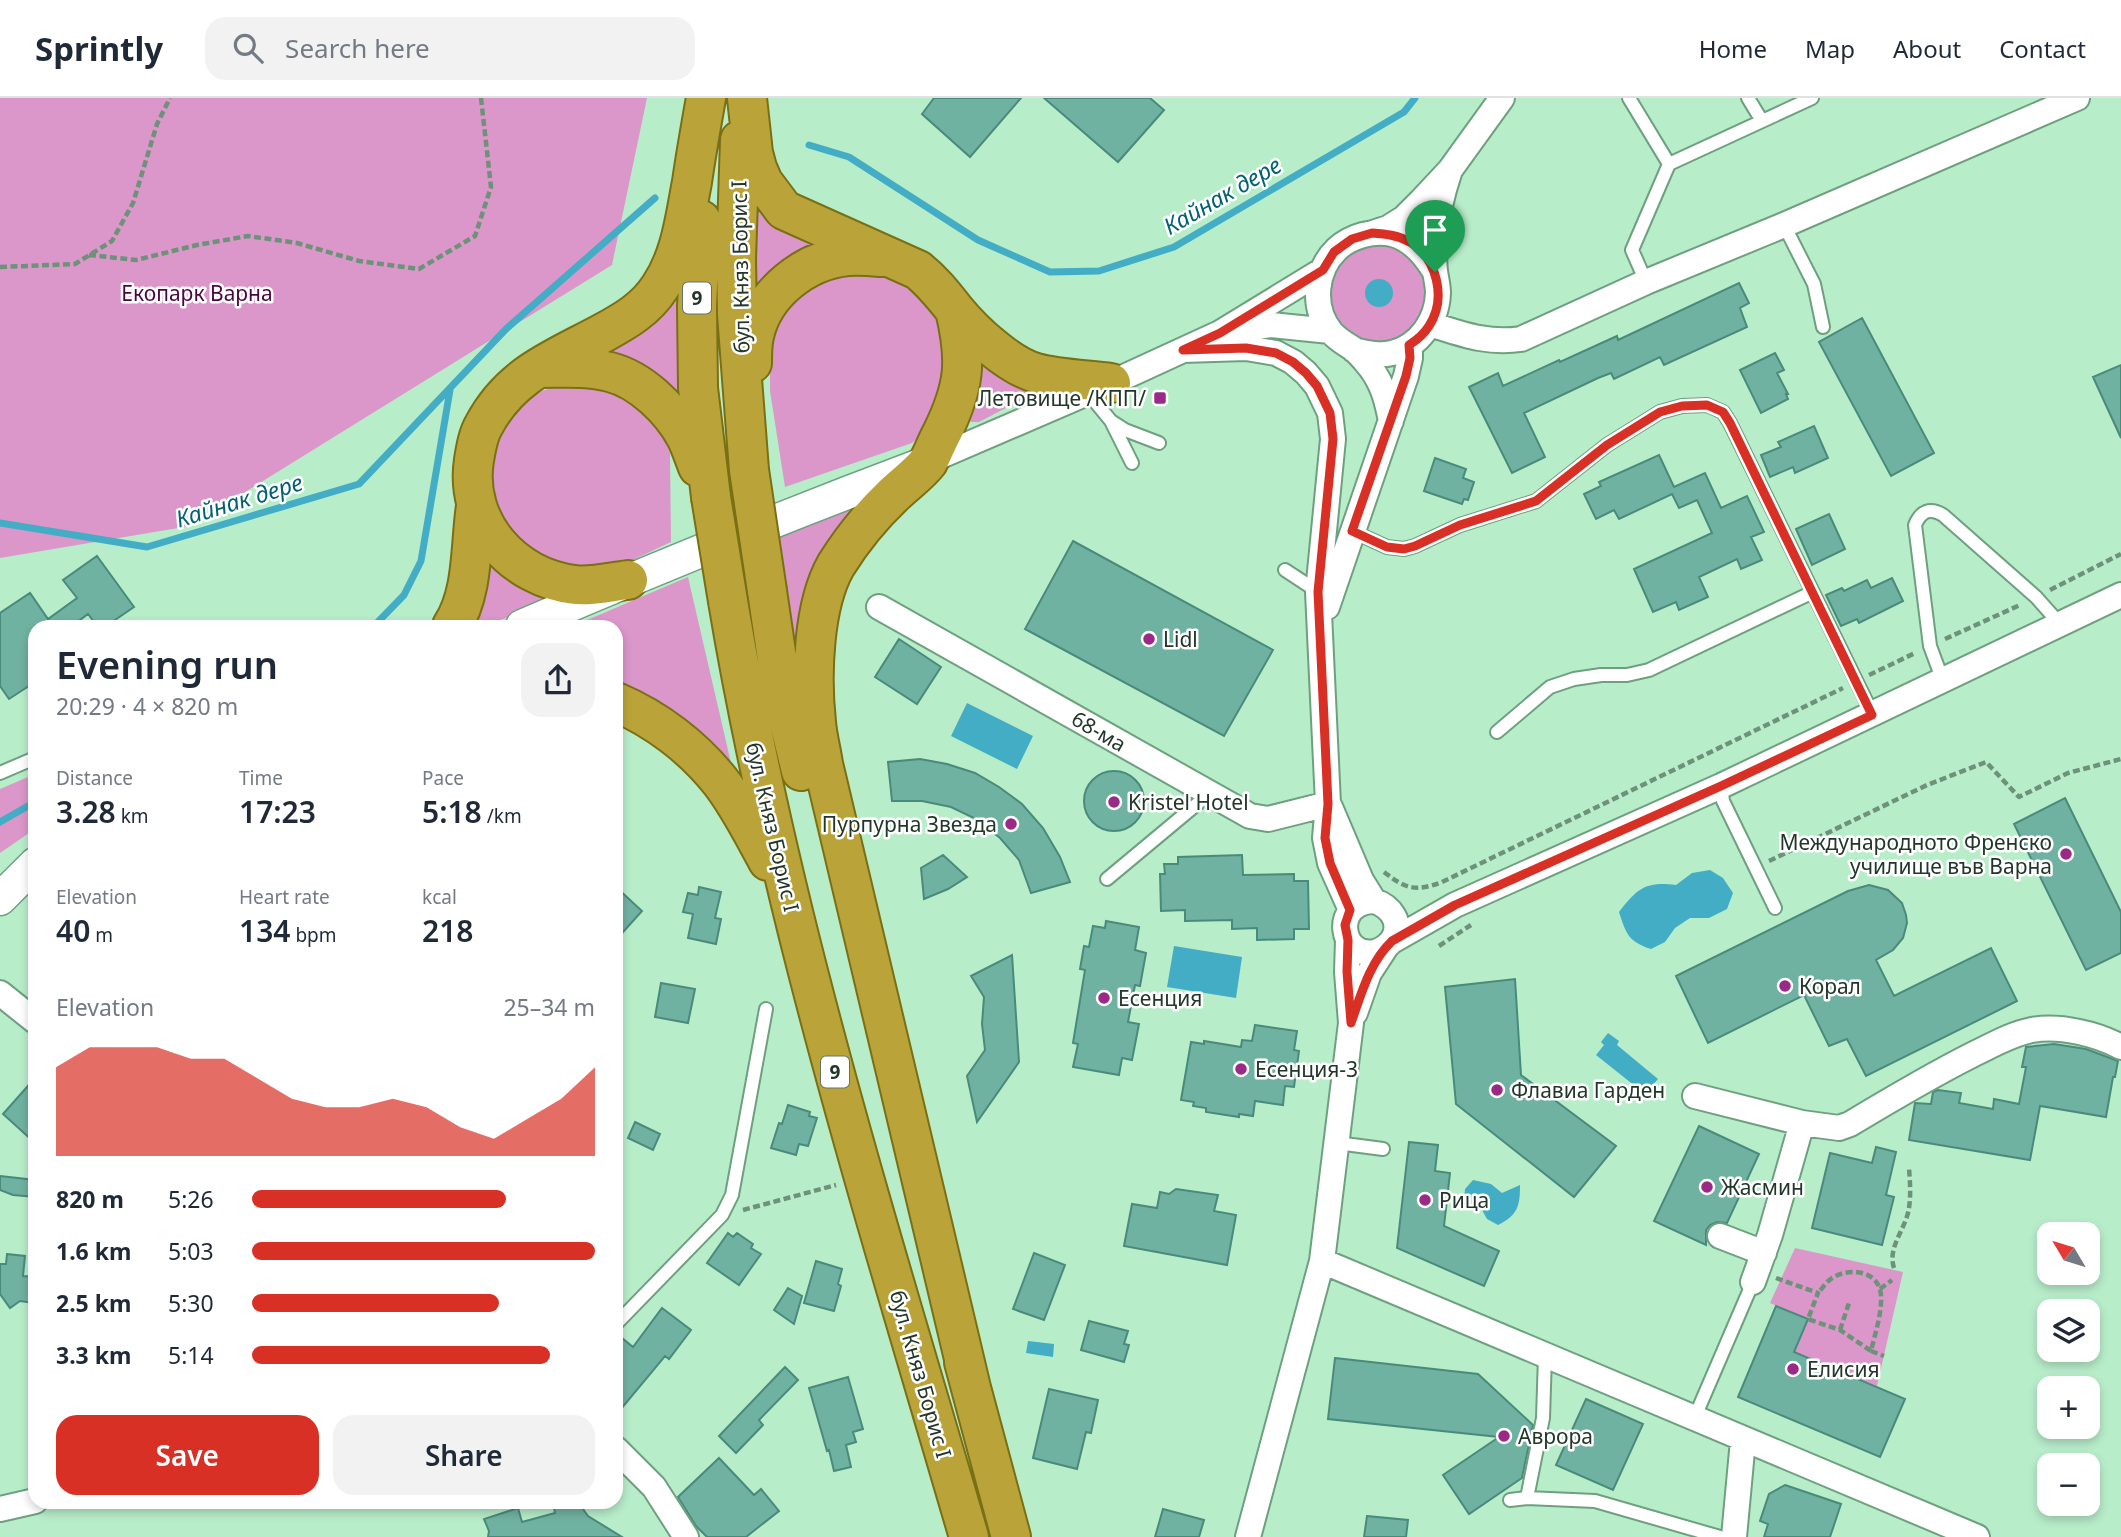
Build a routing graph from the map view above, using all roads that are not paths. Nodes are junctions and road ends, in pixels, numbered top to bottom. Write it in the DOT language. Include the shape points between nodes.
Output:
graph roads {
  1 [pos="707,98"];
  2 [pos="742,98"];
  3 [pos="747,98"];
  4 [pos="1502,98"];
  5 [pos="1629,98"];
  6 [pos="1748,98"];
  7 [pos="1812,98"];
  8 [pos="2077,98"];
  9 [pos="1762,121"];
  10 [pos="1669,164"];
  11 [pos="1450,170"];
  12 [pos="1784,226"];
  13 [pos="1372,233"];
  14 [pos="887,257"];
  15 [pos="1323,270"];
  16 [pos="1435,272"];
  17 [pos="1646,282"];
  18 [pos="955,310"];
  19 [pos="1430,324"];
  20 [pos="1823,327"];
  21 [pos="1331,331"];
  22 [pos="1220,333"];
  23 [pos="1409,345"];
  24 [pos="1183,350"];
  25 [pos="1354,350"];
  26 [pos="537,368"];
  27 [pos="1100,388"];
  28 [pos="1111,421"];
  29 [pos="1391,421"];
  30 [pos="1159,443"];
  31 [pos="927,462"];
  32 [pos="1132,463"];
  33 [pos="749,470"];
  34 [pos="711,497"];
  35 [pos="476,506"];
  36 [pos="1352,531"];
  37 [pos="1285,570"];
  38 [pos="628,580"];
  39 [pos="1814,592"];
  40 [pos="1323,595"];
  41 [pos="2121,595"];
  42 [pos="879,607"];
  43 [pos="456,620"];
  44 [pos="536,620"];
  45 [pos="2060,624"];
  46 [pos="1943,681"];
  47 [pos="623,706"];
  48 [pos="1872,715"];
  49 [pos="1497,732"];
  50 [pos="28,761"];
  51 [pos="0,773"];
  52 [pos="1721,786"];
  53 [pos="1209,794"];
  54 [pos="1328,804"];
  55 [pos="28,871"];
  56 [pos="1107,879"];
  57 [pos="789,898"];
  58 [pos="0,899"];
  59 [pos="1381,905"];
  60 [pos="1455,905"];
  61 [pos="1775,908"];
  62 [pos="1350,910"];
  63 [pos="1348,940"];
  64 [pos="1389,944"];
  65 [pos="0,993"];
  66 [pos="766,1009"];
  67 [pos="28,1015"];
  68 [pos="1351,1023"];
  69 [pos="2121,1047"];
  70 [pos="1695,1096"];
  71 [pos="1802,1123"];
  72 [pos="1337,1143"];
  73 [pos="1383,1149"];
  74 [pos="1720,1236"];
  75 [pos="1764,1253"];
  76 [pos="1322,1261"];
  77 [pos="1753,1282"];
  78 [pos="623,1317"];
  79 [pos="1545,1356"];
  80 [pos="971,1388"];
  81 [pos="1694,1419"];
  82 [pos="1743,1440"];
  83 [pos="623,1459"];
  84 [pos="1527,1498"];
  85 [pos="1510,1500"];
  86 [pos="28,1503"];
  87 [pos="0,1509"];
  88 [pos="686,1537"];
  89 [pos="969,1537"];
  90 [pos="1010,1537"];
  91 [pos="1248,1537"];
  92 [pos="1720,1537"];
  93 [pos="1734,1537"];
  94 [pos="1977,1537"];
  1 -- 26 [label="highway" via="683,231 662,284 647,304 623,322"];
  1 -- 34 [label="highway, бул. Княз Борис I / 9" via="697,307 698,388"];
  2 -- 33 [label="highway, бул. Княз Борис I / 9" via="737,314"];
  3 -- 14 [label="highway" via="757,168 784,210"];
  4 -- 11 [label="street"];
  5 -- 10 [label="lane"];
  6 -- 9 [label="lane"];
  7 -- 9 [label="lane"];
  8 -- 12 [label="street"];
  9 -- 10 [label="lane"];
  10 -- 17 [label="lane" via="1632,250"];
  11 -- 13 [label="street" via="1404,218"];
  11 -- 16 [label="street" via="1436,224"];
  12 -- 17 [label="street"];
  12 -- 20 [label="lane" via="1814,284"];
  13 -- 15 [label="street" via="1342,245"];
  13 -- 16 [label="street" via="1392,234 1410,242"];
  14 -- 18 [label="highway" via="918,270"];
  14 -- 33 [label="highway" via="847,256 811,267 794,277 766,306 753,338"];
  15 -- 21 [label="street" via="1318,302"];
  15 -- 22 [label="street"];
  16 -- 19 [label="street" via="1438,298"];
  17 -- 19 [label="street" via="1521,339 1481,339"];
  18 -- 27 [label="highway" via="1014,363"];
  18 -- 31 [label="highway" via="964,360 961,383 956,405"];
  19 -- 23 [label="street"];
  21 -- 22 [label="street" via="1271,326"];
  21 -- 25 [label="street"];
  22 -- 24 [label="street"];
  23 -- 25 [label="street" via="1392,353"];
  23 -- 29 [label="street" via="1406,376"];
  24 -- 27 [label="street"];
  24 -- 40 [label="street" via="1276,353 1293,362 1317,386 1330,413 1333,439"];
  25 -- 29 [label="street" via="1382,384"];
  26 -- 34 [label="highway" via="598,370 640,387 666,410 686,437"];
  26 -- 35 [label="highway" via="504,394 482,428 473,468"];
  27 -- 28 [label="lane"];
  27 -- 31 [label="street"];
  28 -- 30 [label="lane"];
  28 -- 32 [label="lane"];
  29 -- 36 [label="street"];
  31 -- 38 [label="street"];
  31 -- 80 [label="highway" via="874,514 835,566 818,617 816,722"];
  33 -- 80 [label="highway, бул. Княз Борис I / 9, bridge" via="782,693 816,838"];
  34 -- 57 [label="highway, бул. Княз Борис I / 9, bridge" via="742,685"];
  35 -- 38 [label="highway" via="493,539 529,570 577,585"];
  35 -- 43 [label="highway" via="466,598"];
  36 -- 39 [label="lane" via="1387,547 1415,546 1460,525 1536,501 1607,445 1660,412 1707,405 1723,412 1730,423"];
  36 -- 40 [label="street"];
  37 -- 40 [label="lane"];
  38 -- 44 [label="street"];
  39 -- 48 [label="lane"];
  39 -- 49 [label="lane" via="1649,670 1574,679 1550,687"];
  40 -- 54 [label="street"];
  41 -- 45 [label="street"];
  42 -- 53 [label="street, 68-ма"];
  45 -- 46 [label="street"];
  45 -- 46 [label="lane" via="1943,515 1928,511 1915,525 1930,646"];
  46 -- 48 [label="street"];
  47 -- 57 [label="highway" via="668,732 721,782"];
  48 -- 52 [label="street"];
  50 -- 51 [label="lane"];
  52 -- 60 [label="street"];
  52 -- 61 [label="lane" via="1723,801"];
  53 -- 54 [label="street, 68-ма" via="1250,816 1268,819"];
  53 -- 56 [label="lane"];
  54 -- 59 [label="street" via="1361,880"];
  54 -- 62 [label="street" via="1325,838 1330,863"];
  55 -- 58 [label="street"];
  57 -- 89 [label="highway, бул. Княз Борис I / 9"];
  59 -- 60 [label="street" via="1416,910"];
  59 -- 62 [label="street" via="1365,901"];
  59 -- 64 [label="street" via="1396,924"];
  60 -- 64 [label="street"];
  62 -- 63 [label="street" via="1345,925"];
  63 -- 64 [label="street" via="1369,952"];
  63 -- 68 [label="street"];
  64 -- 68 [label="street" via="1369,973"];
  65 -- 67 [label="street"];
  66 -- 78 [label="lane" via="732,1195 722,1215"];
  68 -- 72 [label="street"];
  69 -- 71 [label="street" via="2105,1038 2033,1030 1930,1076 1850,1124 1839,1128"];
  70 -- 71 [label="street"];
  71 -- 75 [label="street"];
  72 -- 73 [label="lane"];
  72 -- 76 [label="street"];
  74 -- 75 [label="street"];
  75 -- 77 [label="street"];
  76 -- 79 [label="street"];
  76 -- 91 [label="street"];
  77 -- 81 [label="lane"];
  79 -- 81 [label="street"];
  79 -- 84 [label="lane" via="1543,1418"];
  80 -- 90 [label="highway, бул. Княз Борис I / 9"];
  81 -- 82 [label="street"];
  82 -- 93 [label="street"];
  82 -- 94 [label="street"];
  83 -- 88 [label="street" via="654,1487"];
  84 -- 85 [label="lane"];
  84 -- 92 [label="lane" via="1595,1501"];
  86 -- 87 [label="street"];
}
